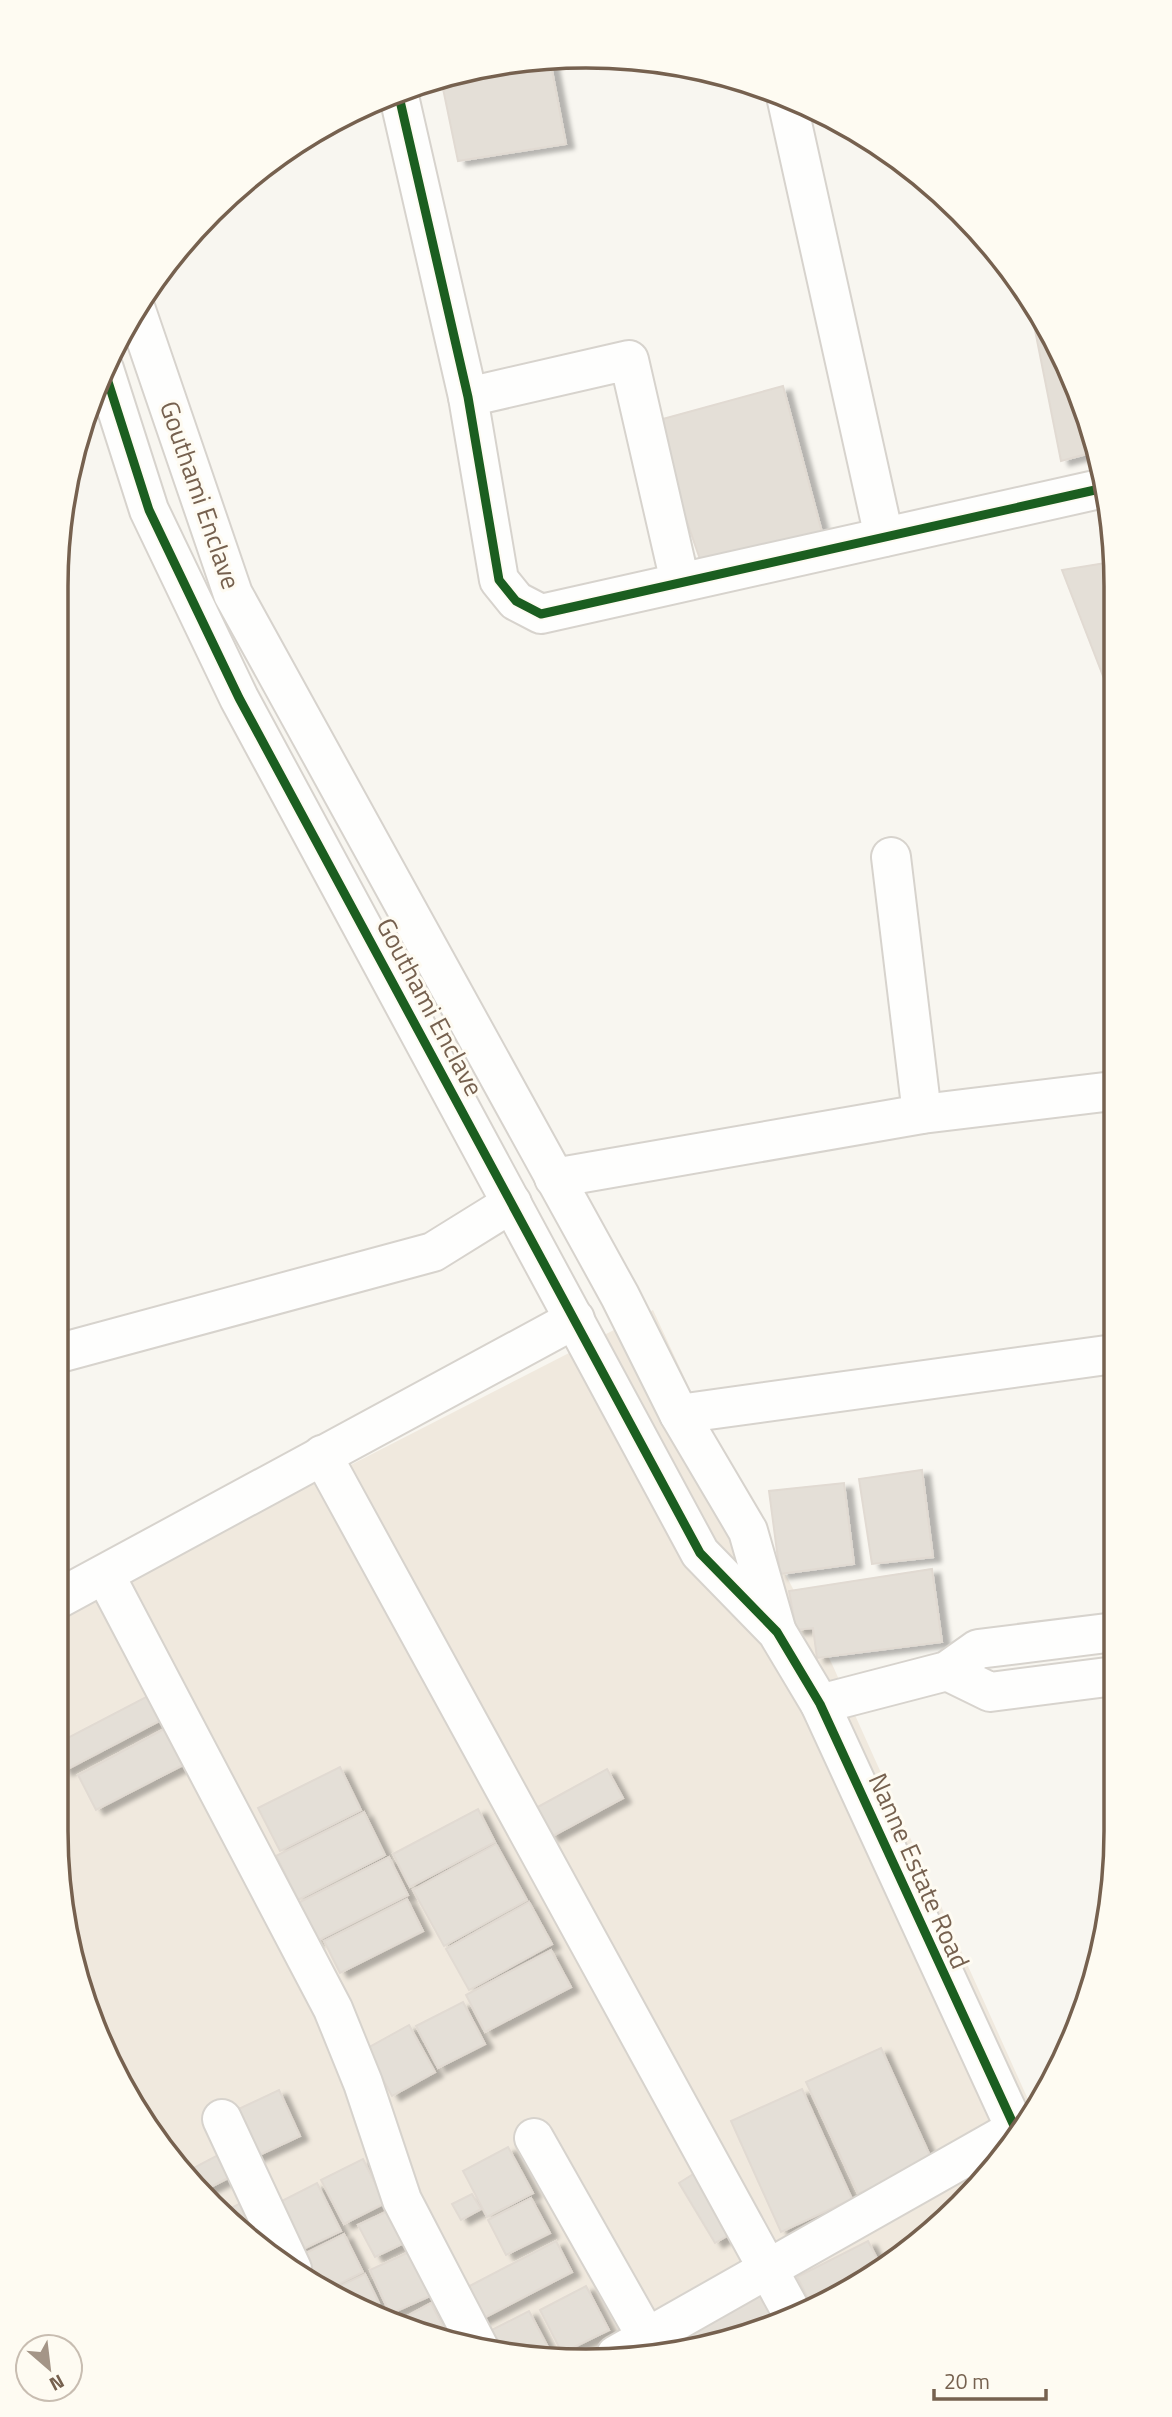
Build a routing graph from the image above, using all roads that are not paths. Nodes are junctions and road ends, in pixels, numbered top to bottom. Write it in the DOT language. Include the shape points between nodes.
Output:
graph roads {
  1 [pos="401,103"];
  2 [pos="789,110"];
  3 [pos="140,323"];
  4 [pos="109,385"];
  5 [pos="468,397"];
  6 [pos="1095,490"];
  7 [pos="884,537"];
  8 [pos="680,583"];
  9 [pos="891,858"];
  10 [pos="1104,1092"];
  11 [pos="922,1114"];
  12 [pos="554,1178"];
  13 [pos="512,1203"];
  14 [pos="575,1319"];
  15 [pos="68,1351"];
  16 [pos="1104,1355"];
  17 [pos="679,1414"];
  18 [pos="322,1455"];
  19 [pos="105,1575"];
  20 [pos="68,1594"];
  21 [pos="777,1632"];
  22 [pos="1104,1633"];
  23 [pos="947,1671"];
  24 [pos="1104,1677"];
  25 [pos="820,1704"];
  26 [pos="222,2119"];
  27 [pos="1012,2124"];
  28 [pos="1004,2136"];
  29 [pos="534,2138"];
  30 [pos="284,2251"];
  31 [pos="769,2271"];
  32 [pos="789,2307"];
  33 [pos="473,2336"];
  34 [pos="646,2345"];
  35 [pos="640,2346"];
  1 -- 5 [label="street"];
  2 -- 7 [label="street"];
  3 -- 12 [label="street, Gouthami Enclave" via="233,594"];
  4 -- 13 [label="street, Gouthami Enclave" via="149,510 239,698"];
  5 -- 8 [label="street" via="499,580 516,601 541,614"];
  5 -- 8 [label="street" via="629,360"];
  6 -- 7 [label="street"];
  7 -- 8 [label="street"];
  9 -- 11 [label="street"];
  10 -- 11 [label="street"];
  11 -- 12 [label="street"];
  12 -- 17 [label="street, Gouthami Enclave"];
  13 -- 14 [label="street, Gouthami Enclave"];
  13 -- 15 [label="street" via="433,1252"];
  14 -- 18 [label="street"];
  14 -- 21 [label="street, Gouthami Enclave" via="700,1553"];
  16 -- 17 [label="street"];
  17 -- 21 [label="street, Gouthami Enclave" via="748,1531"];
  18 -- 19 [label="street"];
  18 -- 31 [label="street"];
  19 -- 20 [label="street"];
  19 -- 33 [label="street" via="333,2009 402,2200"];
  21 -- 25 [label="street, Nanne Estate Road"];
  22 -- 23 [label="street" via="978,1649"];
  23 -- 24 [label="street" via="990,1692"];
  23 -- 25 [label="street"];
  25 -- 27 [label="street, Nanne Estate Road"];
  26 -- 30 [label="street"];
  28 -- 31 [label="street"];
  29 -- 35 [label="street"];
  31 -- 32 [label="street"];
  31 -- 34 [label="street"];
}
